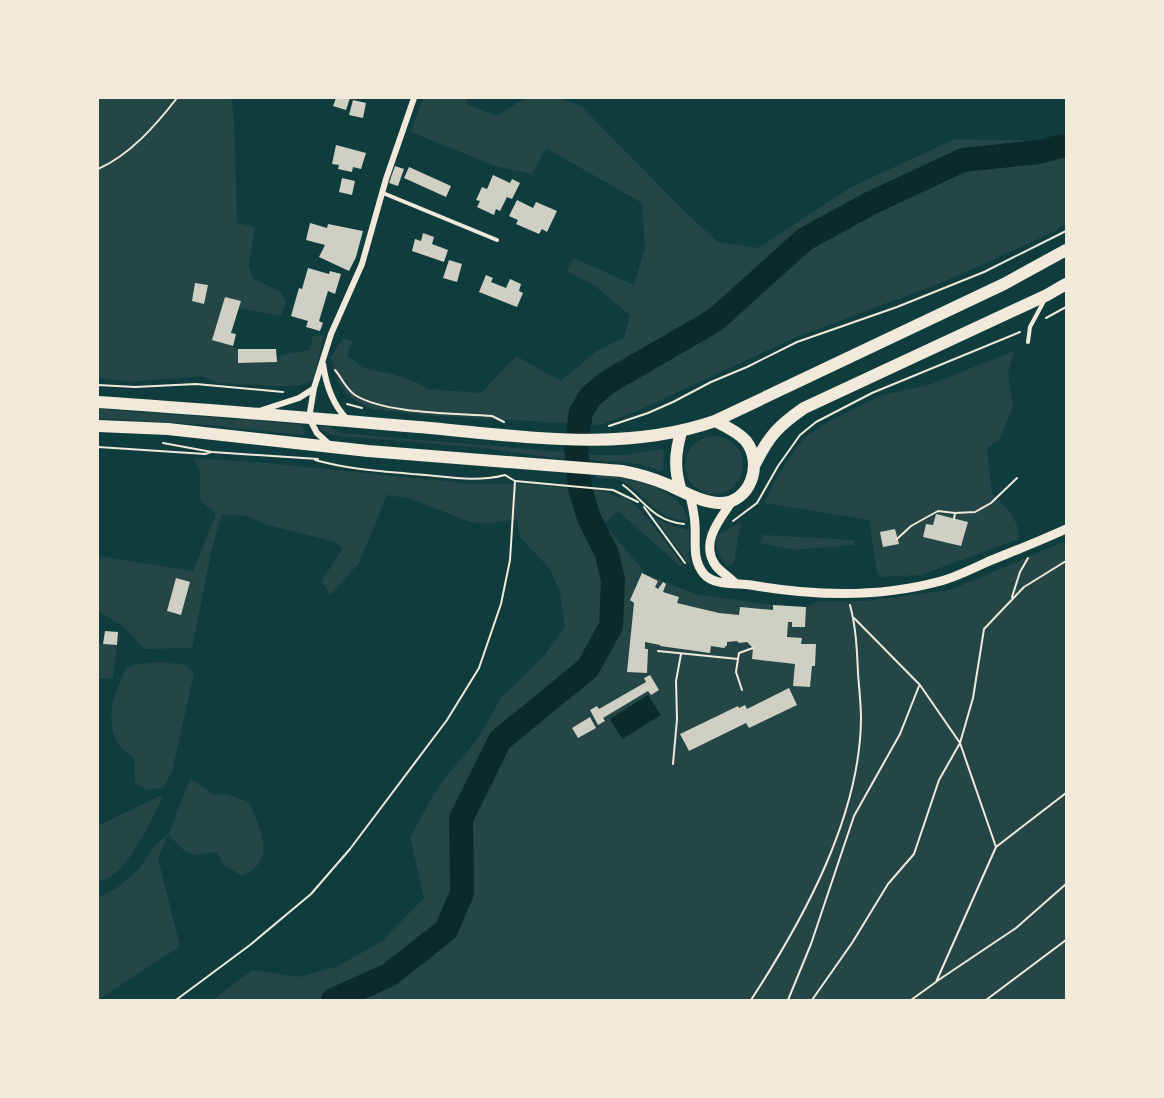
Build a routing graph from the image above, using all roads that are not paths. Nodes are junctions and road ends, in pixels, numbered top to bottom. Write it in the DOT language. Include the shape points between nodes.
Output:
graph roads {
  1 [pos="414,98"];
  2 [pos="382,193"];
  3 [pos="497,240"];
  4 [pos="1066,250"];
  5 [pos="1066,284"];
  6 [pos="1047,296"];
  7 [pos="1028,342"];
  8 [pos="323,361"];
  9 [pos="314,388"];
  10 [pos="98,402"];
  11 [pos="253,413"];
  12 [pos="309,418"];
  13 [pos="350,421"];
  14 [pos="715,421"];
  15 [pos="98,426"];
  16 [pos="681,432"];
  17 [pos="332,447"];
  18 [pos="755,464"];
  19 [pos="685,493"];
  20 [pos="733,500"];
  21 [pos="1066,529"];
  22 [pos="735,583"];
  1 -- 2 [label="street"];
  2 -- 3 [label="lane"];
  2 -- 8 [label="street" via="362,264"];
  4 -- 14 [label="highway" via="994,289"];
  5 -- 6 [label="highway"];
  6 -- 7 [label="lane" via="1030,327"];
  6 -- 18 [label="highway" via="804,408 781,424"];
  8 -- 9 [label="street"];
  8 -- 13 [label="street" via="333,401"];
  9 -- 11 [label="street" via="298,399"];
  9 -- 12 [label="street"];
  10 -- 11 [label="highway"];
  11 -- 12 [label="highway"];
  12 -- 13 [label="highway"];
  12 -- 17 [label="street" via="317,433"];
  13 -- 16 [label="highway" via="542,437 649,437"];
  14 -- 16 [label="highway"];
  14 -- 18 [label="highway" via="745,440"];
  15 -- 17 [label="highway" via="168,429"];
  16 -- 19 [label="highway" via="675,468"];
  17 -- 19 [label="highway" via="597,468 642,475"];
  18 -- 20 [label="highway" via="748,486"];
  19 -- 20 [label="highway" via="720,503"];
  19 -- 22 [label="main road" via="695,525 695,553 700,569 706,577 720,583"];
  20 -- 22 [label="main road" via="714,526 710,554 716,566"];
  21 -- 22 [label="main road" via="942,581 894,591 794,592"];
}
